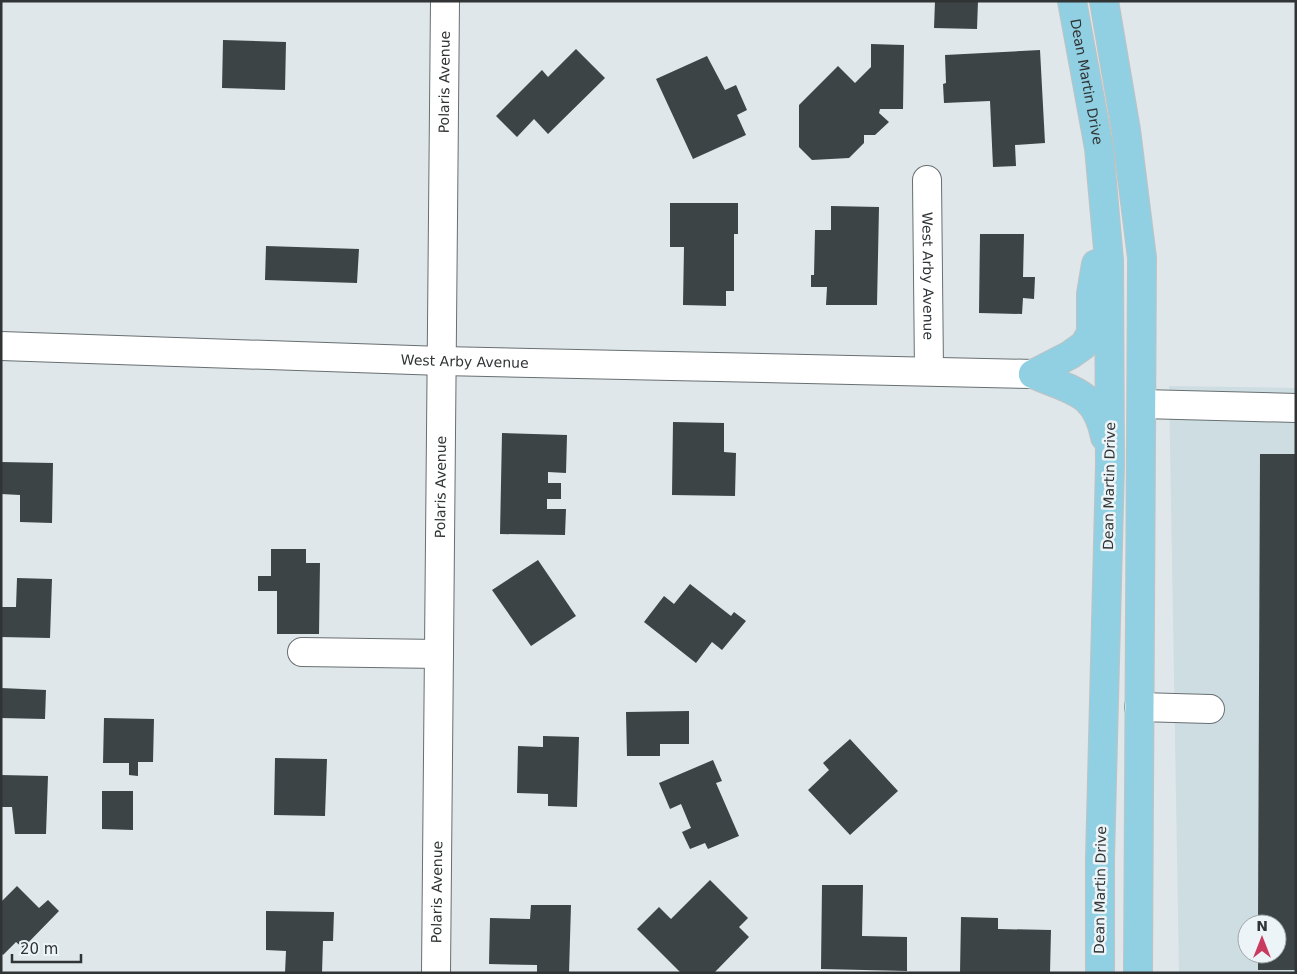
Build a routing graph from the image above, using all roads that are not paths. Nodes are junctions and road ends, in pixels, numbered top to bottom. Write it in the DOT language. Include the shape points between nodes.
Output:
graph roads {
  1 [pos="445,1"];
  2 [pos="1072,1"];
  3 [pos="1104,1"];
  4 [pos="927,180"];
  5 [pos="1106,210"];
  6 [pos="1,346"];
  7 [pos="442,361"];
  8 [pos="929,372"];
  9 [pos="1033,374"];
  10 [pos="1142,404"];
  11 [pos="1296,408"];
  12 [pos="1110,465"];
  13 [pos="302,652"];
  14 [pos="439,654"];
  15 [pos="1139,707"];
  16 [pos="1210,708"];
  17 [pos="436,973"];
  18 [pos="1100,973"];
  19 [pos="1138,973"];
  1 -- 7 [label="street, Polaris Avenue"];
  2 -- 5 [label="main road, Dean Martin Drive" via="1099,148"];
  3 -- 10 [label="main road" via="1126,130 1142,258"];
  4 -- 8 [label="street, West Arby Avenue"];
  5 -- 9 [label="main road" via="1091,294 1091,333 1084,345 1070,355"];
  5 -- 12 [label="main road, Dean Martin Drive" via="1110,260"];
  6 -- 7 [label="street, West Arby Avenue"];
  7 -- 8 [label="street, West Arby Avenue"];
  7 -- 14 [label="street, Polaris Avenue"];
  8 -- 9 [label="street, West Arby Avenue"];
  9 -- 12 [label="main road" via="1087,397 1103,428"];
  10 -- 11 [label="street"];
  10 -- 15 [label="main road"];
  12 -- 18 [label="main road, Dean Martin Drive"];
  13 -- 14 [label="street"];
  14 -- 17 [label="street, Polaris Avenue"];
  15 -- 16 [label="street"];
  15 -- 19 [label="main road"];
}
